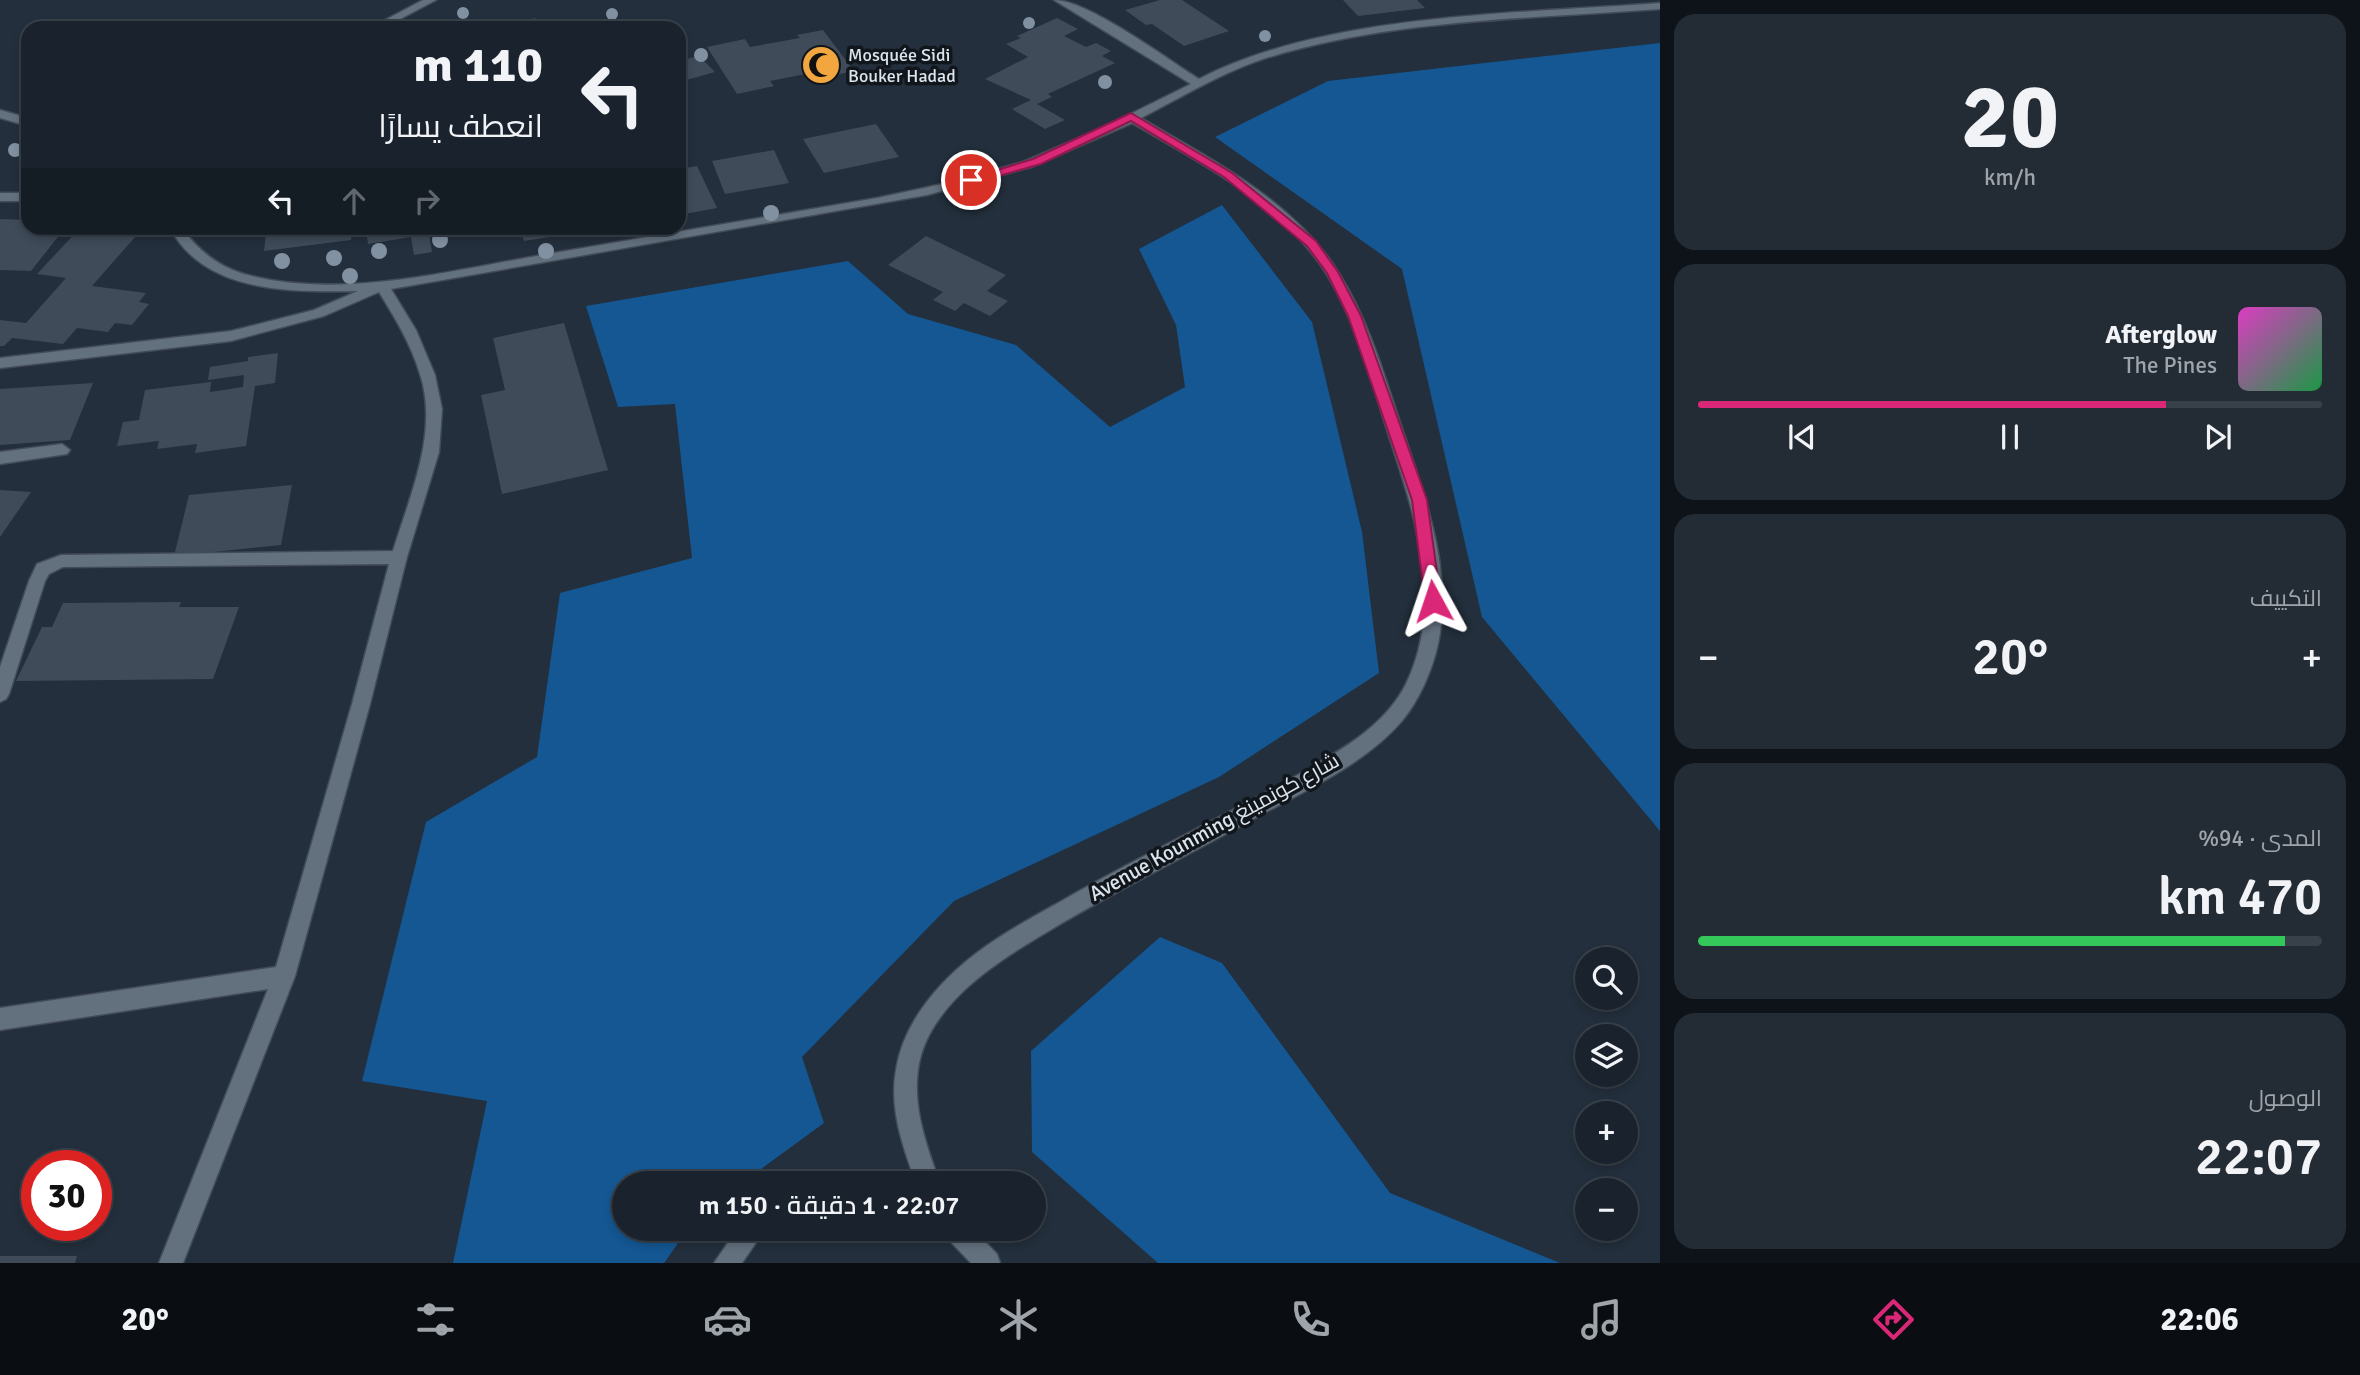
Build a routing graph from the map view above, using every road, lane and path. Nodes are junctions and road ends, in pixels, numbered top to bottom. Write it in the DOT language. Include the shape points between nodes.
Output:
graph roads {
  1 [pos="432,0"];
  2 [pos="1059,0"];
  3 [pos="1660,6"];
  4 [pos="389,21"];
  5 [pos="1199,84"];
  6 [pos="0,114"];
  7 [pos="1131,117"];
  8 [pos="21,120"];
  9 [pos="0,197"];
  10 [pos="21,197"];
  11 [pos="686,234"];
  12 [pos="181,235"];
  13 [pos="683,235"];
  14 [pos="382,286"];
  15 [pos="0,363"];
  16 [pos="62,450"];
  17 [pos="0,458"];
  18 [pos="399,557"];
  19 [pos="0,694"];
  20 [pos="284,976"];
  21 [pos="0,1019"];
  22 [pos="923,1171"];
  23 [pos="744,1241"];
  24 [pos="968,1241"];
  25 [pos="172,1263"];
  26 [pos="726,1263"];
  27 [pos="988,1263"];
  1 -- 4 [label="street"];
  2 -- 5 [label="street"];
  3 -- 5 [label="street" via="1337,38 1265,55"];
  5 -- 7 [label="street"];
  6 -- 8 [label="street"];
  7 -- 11 [label="street" via="1037,162 951,186"];
  7 -- 22 [label="street, Avenue Kounming شارع كونمينغ" via="1228,175 1311,244 1332,272 1354,316 1419,500 1433,601 1429,642 1411,690 1395,715 1358,747 1280,795 1088,896 965,976 924,1023 906,1073 906,1111"];
  9 -- 10 [label="street"];
  12 -- 14 [label="street" via="191,251 208,262 261,283 310,288"];
  13 -- 14 [label="street"];
  14 -- 15 [label="street" via="319,313 231,336"];
  14 -- 18 [label="street" via="409,330 428,375 434,409 431,452"];
  16 -- 17 [label="street"];
  18 -- 19 [label="street" via="61,561 43,569 37,581"];
  18 -- 20 [label="street"];
  20 -- 21 [label="street"];
  20 -- 25 [label="street"];
  23 -- 26 [label="street"];
  24 -- 27 [label="street"];
}
